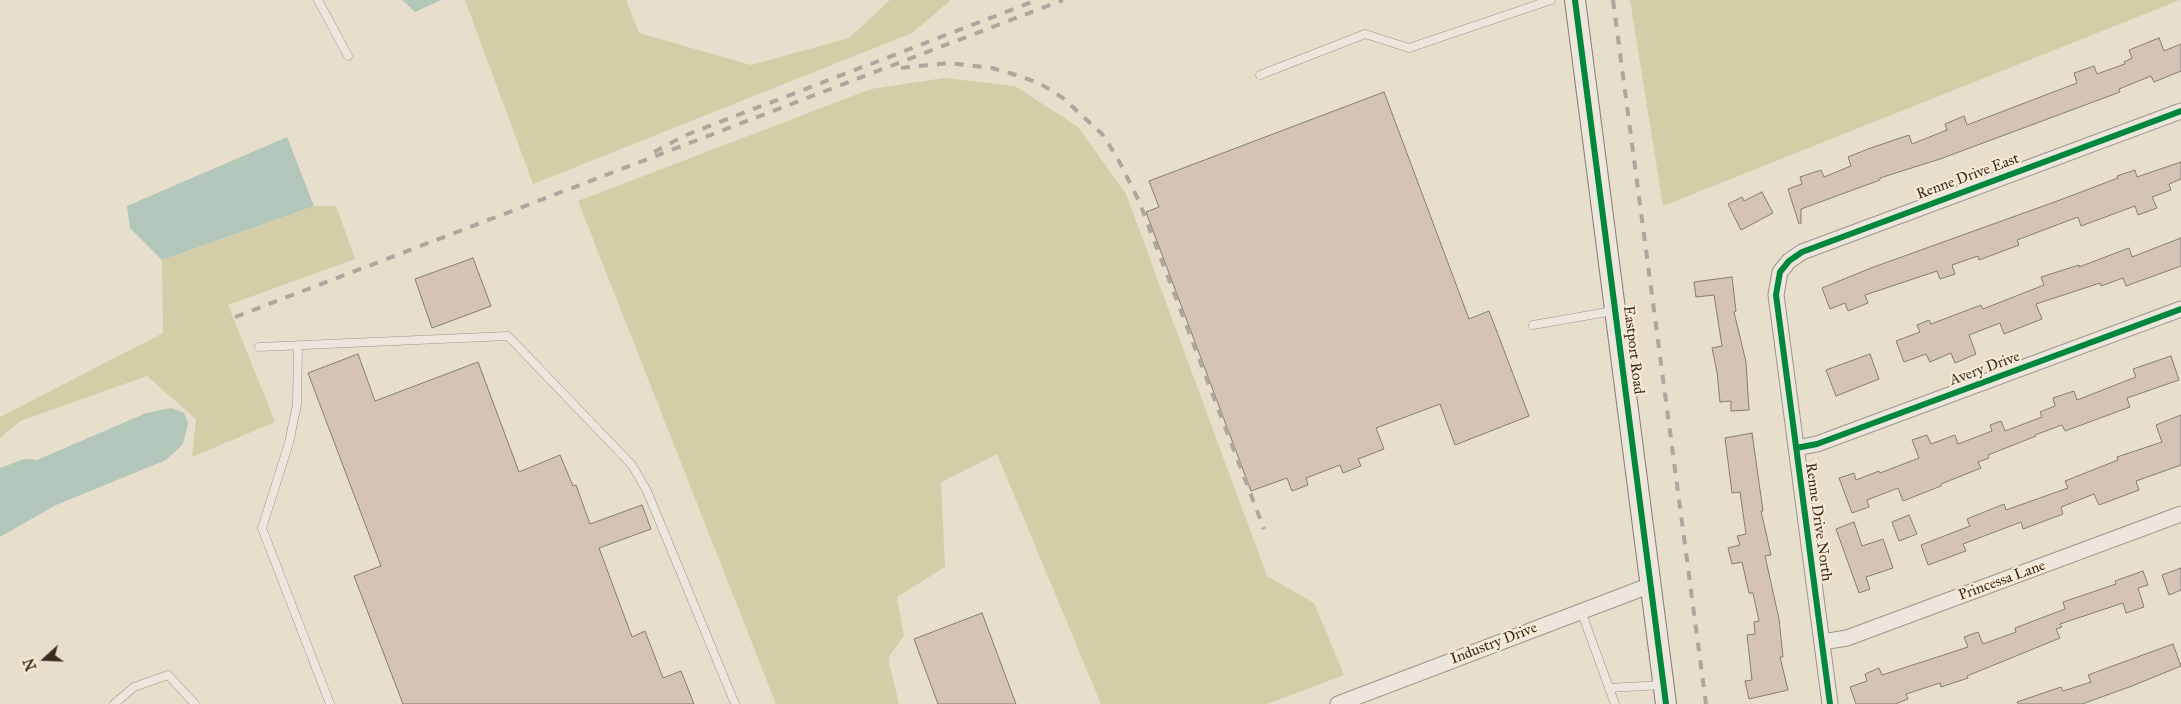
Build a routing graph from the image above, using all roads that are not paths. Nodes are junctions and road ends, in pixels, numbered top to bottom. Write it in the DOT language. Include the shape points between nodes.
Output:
graph roads {
  1 [pos="318,0"];
  2 [pos="1551,0"];
  3 [pos="1575,0"];
  4 [pos="348,56"];
  5 [pos="1260,75"];
  6 [pos="2181,111"];
  7 [pos="1777,283"];
  8 [pos="2181,309"];
  9 [pos="1615,311"];
  10 [pos="1533,325"];
  11 [pos="298,345"];
  12 [pos="259,347"];
  13 [pos="1796,448"];
  14 [pos="2181,514"];
  15 [pos="1651,585"];
  16 [pos="1580,611"];
  17 [pos="1822,642"];
  18 [pos="1610,688"];
  19 [pos="1665,694"];
  20 [pos="114,704"];
  21 [pos="195,704"];
  22 [pos="330,704"];
  23 [pos="734,704"];
  24 [pos="1338,704"];
  25 [pos="1615,704"];
  26 [pos="1830,704"];
  1 -- 4 [label="lane"];
  2 -- 5 [label="lane" via="1409,48 1365,34"];
  3 -- 9 [label="street, Eastport Road"];
  6 -- 7 [label="street, Renne Drive East" via="1802,252 1789,260"];
  7 -- 13 [label="street, Renne Drive North"];
  8 -- 13 [label="street, Avery Drive" via="1817,444"];
  9 -- 10 [label="lane"];
  9 -- 15 [label="street, Eastport Road"];
  11 -- 12 [label="lane"];
  11 -- 22 [label="lane" via="297,404 289,443 262,528"];
  11 -- 23 [label="lane" via="508,336 632,465 647,491"];
  13 -- 17 [label="street, Renne Drive North"];
  14 -- 17 [label="street, Princessa Lane" via="1847,638"];
  15 -- 16 [label="street, Industry Drive"];
  15 -- 19 [label="street, Eastport Road"];
  16 -- 18 [label="lane"];
  16 -- 24 [label="street, Industry Drive"];
  17 -- 26 [label="street, Renne Drive North"];
  18 -- 19 [label="lane"];
  18 -- 25 [label="lane"];
  20 -- 21 [label="lane" via="134,687 168,675"];
}
